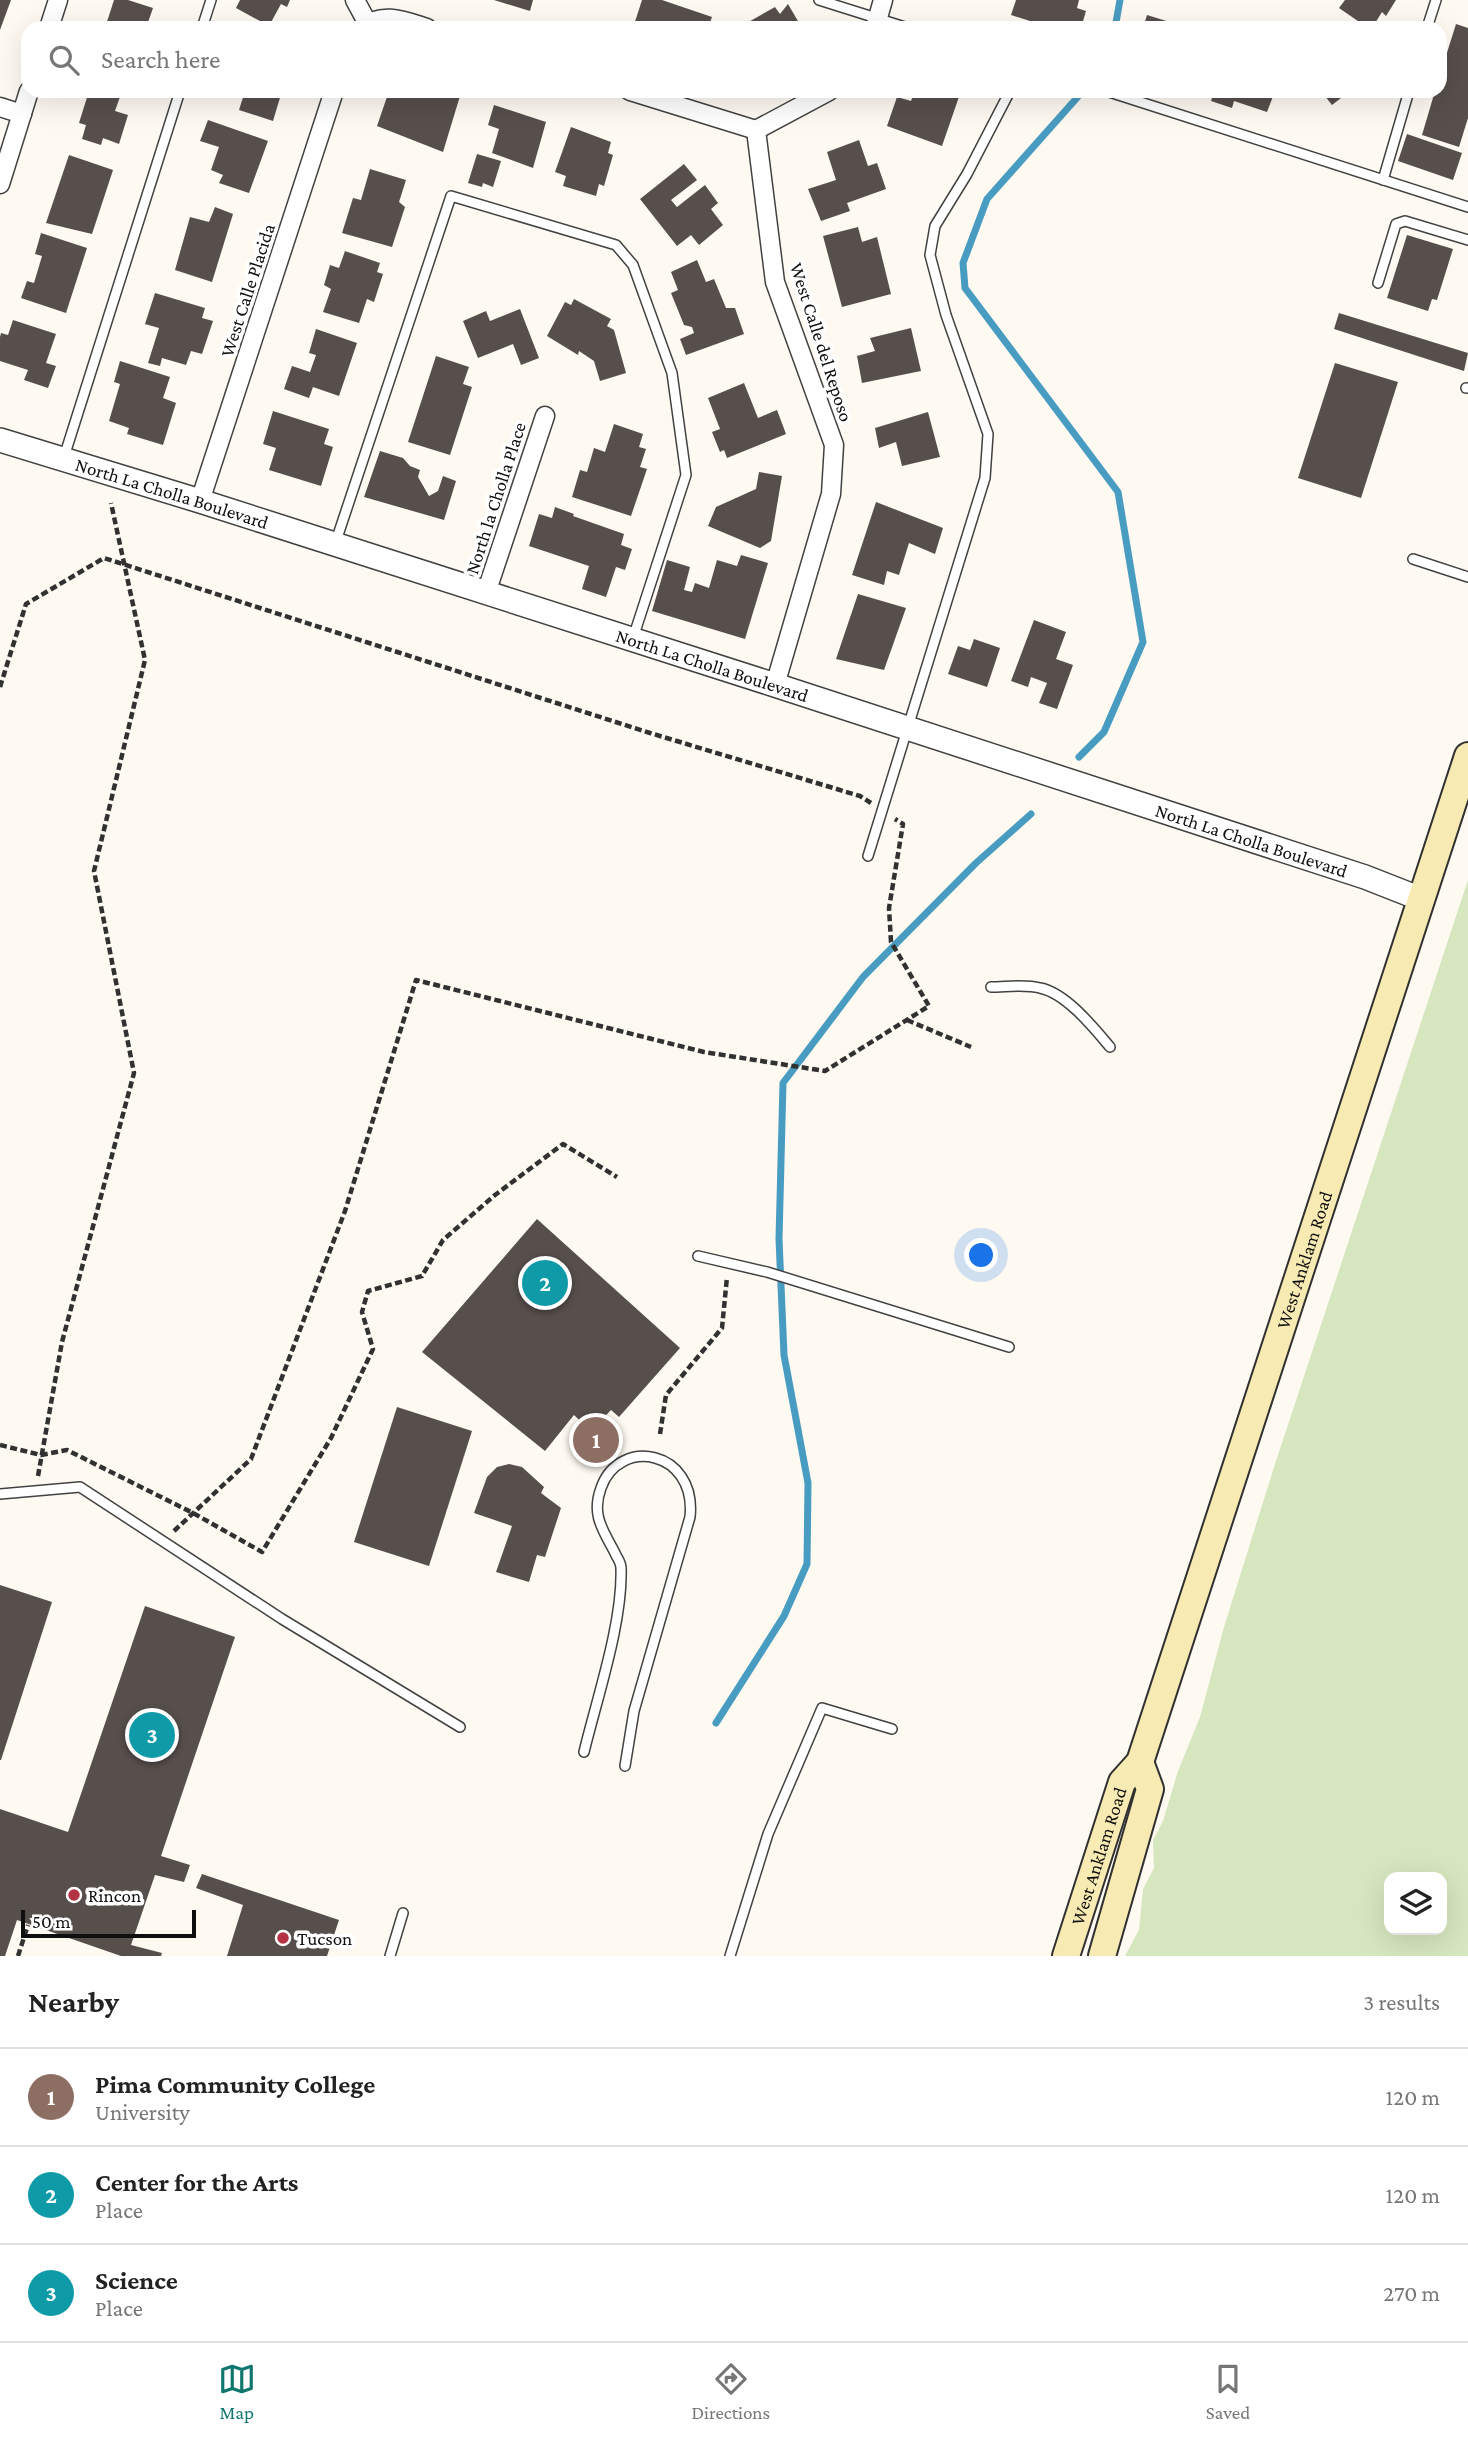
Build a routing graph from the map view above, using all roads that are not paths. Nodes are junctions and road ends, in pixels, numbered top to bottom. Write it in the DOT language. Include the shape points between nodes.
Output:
graph roads {
  1 [pos="58,0"];
  2 [pos="211,0"];
  3 [pos="355,0"];
  4 [pos="819,0"];
  5 [pos="883,0"];
  6 [pos="1436,0"];
  7 [pos="51,21"];
  8 [pos="204,21"];
  9 [pos="363,21"];
  10 [pos="377,21"];
  11 [pos="404,21"];
  12 [pos="871,21"];
  13 [pos="877,21"];
  14 [pos="1429,21"];
  15 [pos="27,98"];
  16 [pos="178,98"];
  17 [pos="332,98"];
  18 [pos="653,98"];
  19 [pos="816,98"];
  20 [pos="1006,98"];
  21 [pos="1128,98"];
  22 [pos="1407,98"];
  23 [pos="0,107"];
  24 [pos="22,114"];
  25 [pos="756,130"];
  26 [pos="1383,180"];
  27 [pos="0,184"];
  28 [pos="1468,207"];
  29 [pos="1468,240"];
  30 [pos="1378,283"];
  31 [pos="545,416"];
  32 [pos="0,440"];
  33 [pos="63,459"];
  34 [pos="200,501"];
  35 [pos="335,544"];
  36 [pos="1413,559"];
  37 [pos="1468,577"];
  38 [pos="486,593"];
  39 [pos="633,640"];
  40 [pos="775,685"];
  41 [pos="908,729"];
  42 [pos="1468,756"];
  43 [pos="868,856"];
  44 [pos="1421,899"];
  45 [pos="991,987"];
  46 [pos="1110,1047"];
  47 [pos="698,1256"];
  48 [pos="1009,1347"];
  49 [pos="0,1493"];
  50 [pos="460,1727"];
  51 [pos="892,1729"];
  52 [pos="584,1752"];
  53 [pos="1140,1762"];
  54 [pos="625,1766"];
  55 [pos="403,1913"];
  56 [pos="390,1956"];
  57 [pos="730,1956"];
  58 [pos="1066,1956"];
  59 [pos="1102,1956"];
  1 -- 7 [label="street"];
  2 -- 8 [label="lane"];
  3 -- 9 [label="street"];
  4 -- 12 [label="lane"];
  5 -- 13 [label="street"];
  6 -- 14 [label="lane"];
  10 -- 11 [label="street"];
  15 -- 24 [label="street"];
  16 -- 33 [label="lane"];
  17 -- 34 [label="street, West Calle Placida"];
  18 -- 25 [label="street"];
  19 -- 25 [label="street"];
  20 -- 41 [label="lane" via="935,226 930,255 988,434 985,478"];
  21 -- 26 [label="lane"];
  22 -- 26 [label="lane"];
  23 -- 24 [label="street"];
  24 -- 27 [label="street"];
  25 -- 40 [label="street, West Calle del Reposo" via="775,282 834,445 831,494"];
  26 -- 28 [label="lane"];
  29 -- 30 [label="lane" via="1405,221 1396,224"];
  31 -- 38 [label="street, North la Cholla Place"];
  32 -- 33 [label="street, North La Cholla Boulevard"];
  33 -- 34 [label="street, North La Cholla Boulevard"];
  34 -- 35 [label="street, North La Cholla Boulevard"];
  35 -- 38 [label="street, North La Cholla Boulevard"];
  35 -- 39 [label="lane" via="451,196 616,246 633,265 672,373 686,475"];
  36 -- 37 [label="lane"];
  38 -- 39 [label="street, North La Cholla Boulevard"];
  39 -- 40 [label="street, North La Cholla Boulevard"];
  40 -- 41 [label="street, North La Cholla Boulevard"];
  41 -- 43 [label="lane"];
  41 -- 44 [label="street, North La Cholla Boulevard"];
  42 -- 44 [label="main road, West Anklam Road"];
  44 -- 53 [label="main road, West Anklam Road"];
  45 -- 46 [label="lane" via="1041,988 1063,1000"];
  47 -- 48 [label="lane" via="767,1272"];
  49 -- 50 [label="lane" via="80,1487 282,1619"];
  51 -- 57 [label="lane" via="822,1707 768,1834"];
  52 -- 54 [label="lane" via="616,1618 621,1565 595,1507 610,1472 622,1462 653,1457 680,1473 692,1502 634,1711"];
  53 -- 58 [label="main road, West Anklam Road" via="1122,1782"];
  53 -- 59 [label="main road, West Anklam Road" via="1150,1789"];
  55 -- 56 [label="lane"];
}
